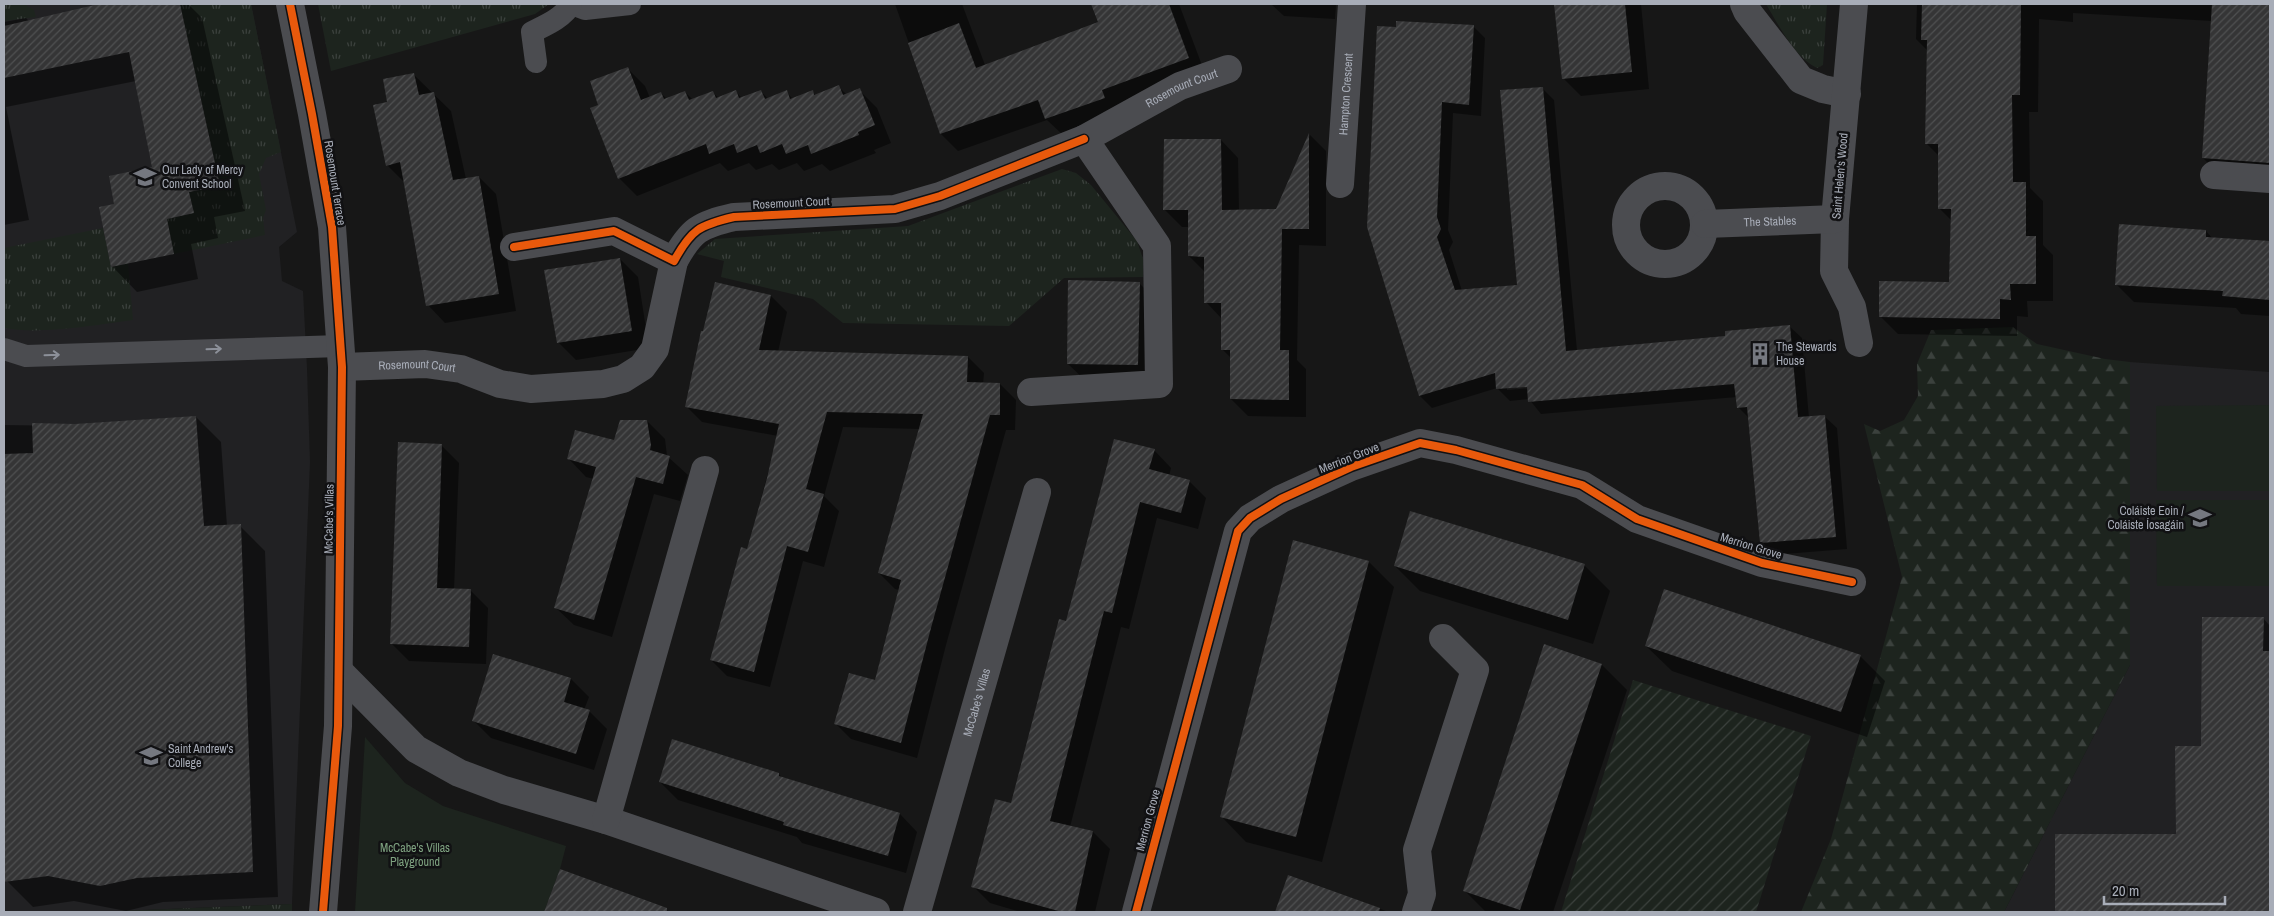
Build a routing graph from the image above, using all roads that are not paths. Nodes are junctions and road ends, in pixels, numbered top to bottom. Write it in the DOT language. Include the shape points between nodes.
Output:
graph roads {
  1 [pos="290,4"];
  2 [pos="572,4"];
  3 [pos="630,4"];
  4 [pos="1352,4"];
  5 [pos="1744,4"];
  6 [pos="1854,4"];
  7 [pos="536,62"];
  8 [pos="1228,69"];
  9 [pos="1848,94"];
  10 [pos="1084,139"];
  11 [pos="2214,175"];
  12 [pos="2270,179"];
  13 [pos="1340,184"];
  14 [pos="1835,219"];
  15 [pos="1705,224"];
  16 [pos="514,247"];
  17 [pos="674,261"];
  18 [pos="1859,343"];
  19 [pos="4,350"];
  20 [pos="341,357"];
  21 [pos="1031,392"];
  22 [pos="705,470"];
  23 [pos="1037,492"];
  24 [pos="1852,582"];
  25 [pos="1443,638"];
  26 [pos="339,671"];
  27 [pos="606,820"];
  28 [pos="323,912"];
  29 [pos="876,912"];
  30 [pos="917,912"];
  31 [pos="1136,912"];
  32 [pos="1416,912"];
  1 -- 20 [label="street, Rosemount Terrace" via="332,227"];
  2 -- 3 [label="lane" via="585,9"];
  2 -- 7 [label="lane" via="552,22 532,32"];
  4 -- 13 [label="street, Hampton Crescent"];
  5 -- 9 [label="street" via="1801,80"];
  6 -- 9 [label="street, Saint Helen's Wood"];
  8 -- 10 [label="street, Rosemount Court" via="1180,86"];
  9 -- 14 [label="street, Saint Helen's Wood"];
  10 -- 17 [label="street, Rosemount Court" via="940,196 895,209 734,217 710,222 687,238"];
  10 -- 21 [label="street" via="1157,246 1160,384"];
  11 -- 12 [label="street"];
  14 -- 15 [label="street, The Stables"];
  14 -- 18 [label="street, Saint Helen's Wood" via="1834,271 1852,306"];
  16 -- 17 [label="street" via="614,231"];
  17 -- 20 [label="street, Rosemount Court" via="655,349 642,367 624,379 603,384 531,389 500,384 461,369"];
  19 -- 20 [label="lane, one-way" via="26,356"];
  20 -- 26 [label="street, McCabe's Villas"];
  22 -- 27 [label="street"];
  23 -- 30 [label="street, McCabe's Villas"];
  24 -- 31 [label="street, Merrion Grove" via="1762,563 1637,520 1582,485 1420,443 1351,467 1281,499 1250,518 1238,531"];
  25 -- 32 [label="street" via="1475,670 1417,850 1422,894"];
  26 -- 27 [label="street" via="416,749 459,773"];
  26 -- 28 [label="street" via="338,726"];
  27 -- 29 [label="street"];
}
